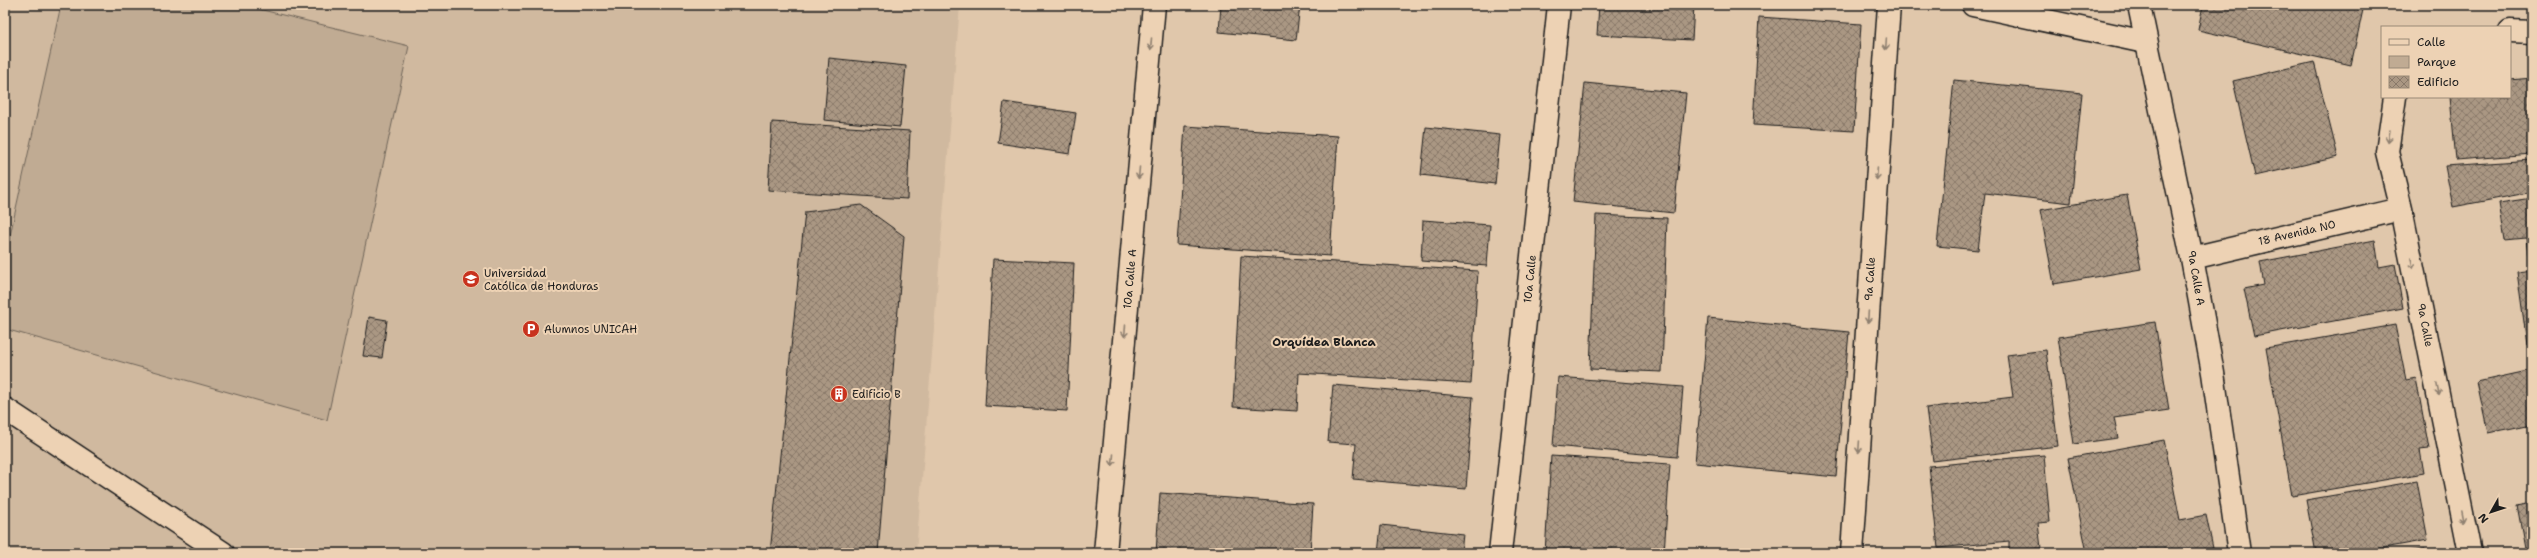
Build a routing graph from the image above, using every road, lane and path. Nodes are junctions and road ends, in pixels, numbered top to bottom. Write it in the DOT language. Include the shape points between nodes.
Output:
graph roads {
  1 [pos="1154,5"];
  2 [pos="1559,5"];
  3 [pos="1889,5"];
  4 [pos="1973,5"];
  5 [pos="2139,5"];
  6 [pos="2511,31"];
  7 [pos="2532,32"];
  8 [pos="2145,42"];
  9 [pos="2395,98"];
  10 [pos="2401,209"];
  11 [pos="2192,258"];
  12 [pos="5,409"];
  13 [pos="223,553"];
  14 [pos="1105,553"];
  15 [pos="1500,553"];
  16 [pos="1852,553"];
  17 [pos="2239,553"];
  18 [pos="2470,553"];
  1 -- 14 [label="street, 10a Calle A, one-way"];
  2 -- 15 [label="street, 10a Calle"];
  3 -- 16 [label="street, 9a Calle, one-way"];
  4 -- 8 [label="street"];
  5 -- 8 [label="street, 9a Calle A"];
  6 -- 7 [label="street"];
  8 -- 11 [label="street, 9a Calle A"];
  9 -- 10 [label="street, 9a Calle, one-way" via="2387,152"];
  10 -- 11 [label="street, 18 Avenida NO"];
  10 -- 18 [label="street, 9a Calle, one-way"];
  11 -- 17 [label="street, 9a Calle A" via="2213,373"];
  12 -- 13 [label="street"];
}
